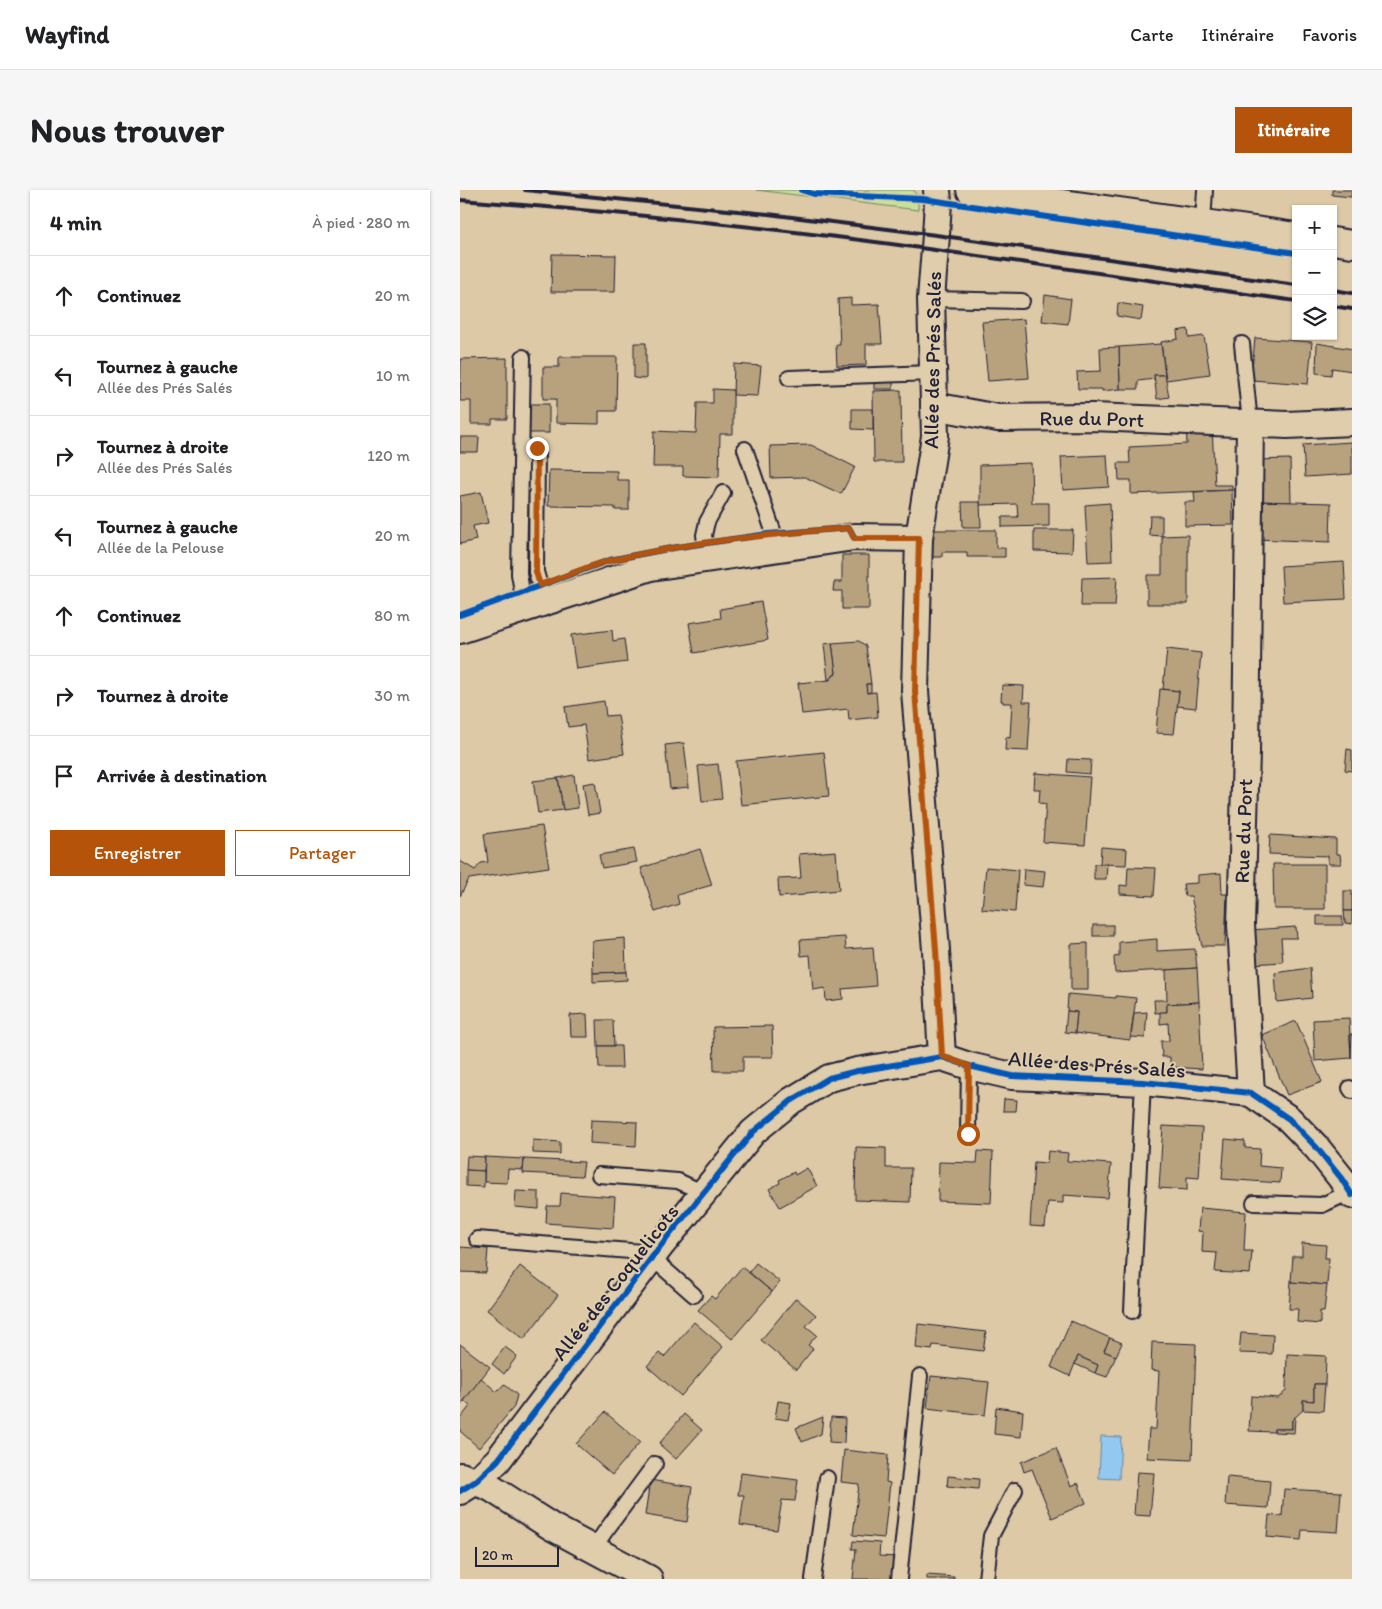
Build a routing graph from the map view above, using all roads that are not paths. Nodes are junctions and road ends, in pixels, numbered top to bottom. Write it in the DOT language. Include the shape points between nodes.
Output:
graph roads {
  1 [pos="936,190"];
  2 [pos="970,190"];
  3 [pos="1205,190"];
  4 [pos="1203,223"];
  5 [pos="1292,235"];
  6 [pos="1337,242"];
  7 [pos="1352,244"];
  8 [pos="931,299"];
  9 [pos="1022,301"];
  10 [pos="1242,344"];
  11 [pos="523,357"];
  12 [pos="933,373"];
  13 [pos="788,378"];
  14 [pos="934,406"];
  15 [pos="1352,422"];
  16 [pos="1250,423"];
  17 [pos="537,448"];
  18 [pos="745,449"];
  19 [pos="723,493"];
  20 [pos="919,538"];
  21 [pos="779,548"];
  22 [pos="707,558"];
  23 [pos="535,605"];
  24 [pos="460,630"];
  25 [pos="942,1056"];
  26 [pos="969,1066"];
  27 [pos="1143,1082"];
  28 [pos="1251,1093"];
  29 [pos="968,1134"];
  30 [pos="599,1175"];
  31 [pos="704,1193"];
  32 [pos="1351,1194"];
  33 [pos="1254,1203"];
  34 [pos="477,1239"];
  35 [pos="654,1256"];
  36 [pos="694,1296"];
  37 [pos="1132,1311"];
  38 [pos="920,1376"];
  39 [pos="655,1464"];
  40 [pos="827,1478"];
  41 [pos="465,1483"];
  42 [pos="1015,1490"];
  43 [pos="594,1549"];
  44 [pos="649,1579"];
  45 [pos="812,1579"];
  46 [pos="900,1579"];
  47 [pos="986,1579"];
  1 -- 8 [label="street, Allée des Prés Salés" via="938,202"];
  2 -- 4 [label="street"];
  3 -- 4 [label="lane"];
  4 -- 5 [label="street"];
  6 -- 7 [label="street"];
  8 -- 9 [label="lane"];
  8 -- 12 [label="street, Allée des Prés Salés"];
  10 -- 16 [label="lane"];
  11 -- 23 [label="lane" via="519,574"];
  12 -- 13 [label="lane"];
  12 -- 14 [label="street, Allée des Prés Salés"];
  14 -- 16 [label="street, Rue du Port" via="998,418 1092,417"];
  14 -- 20 [label="street, Allée des Prés Salés" via="935,436"];
  15 -- 16 [label="street, Rue du Port"];
  16 -- 28 [label="street, Rue du Port" via="1241,925"];
  17 -- 23 [label="lane"];
  18 -- 21 [label="lane"];
  19 -- 22 [label="lane" via="707,522 704,535"];
  20 -- 21 [label="street" via="854,538"];
  20 -- 25 [label="street, Allée des Prés Salés" via="915,691"];
  21 -- 22 [label="street"];
  22 -- 23 [label="street" via="651,566"];
  23 -- 24 [label="street"];
  25 -- 26 [label="street, Allée des Prés Salés"];
  25 -- 31 [label="street, Allée des Coquelicots" via="829,1078 791,1101 753,1132"];
  26 -- 27 [label="street, Allée des Prés Salés" via="1012,1076"];
  26 -- 29 [label="lane"];
  27 -- 28 [label="street, Allée des Prés Salés"];
  27 -- 37 [label="lane"];
  28 -- 32 [label="street" via="1294,1125 1317,1148"];
  30 -- 31 [label="lane" via="678,1181"];
  31 -- 35 [label="street, Allée des Coquelicots"];
  32 -- 33 [label="lane" via="1322,1204"];
  34 -- 35 [label="lane"];
  35 -- 36 [label="lane"];
  35 -- 41 [label="street, Allée des Coquelicots" via="498,1460"];
  38 -- 46 [label="lane"];
  39 -- 43 [label="lane"];
  40 -- 45 [label="lane"];
  41 -- 43 [label="street" via="491,1488"];
  42 -- 47 [label="lane" via="991,1536"];
  43 -- 44 [label="street"];
}
